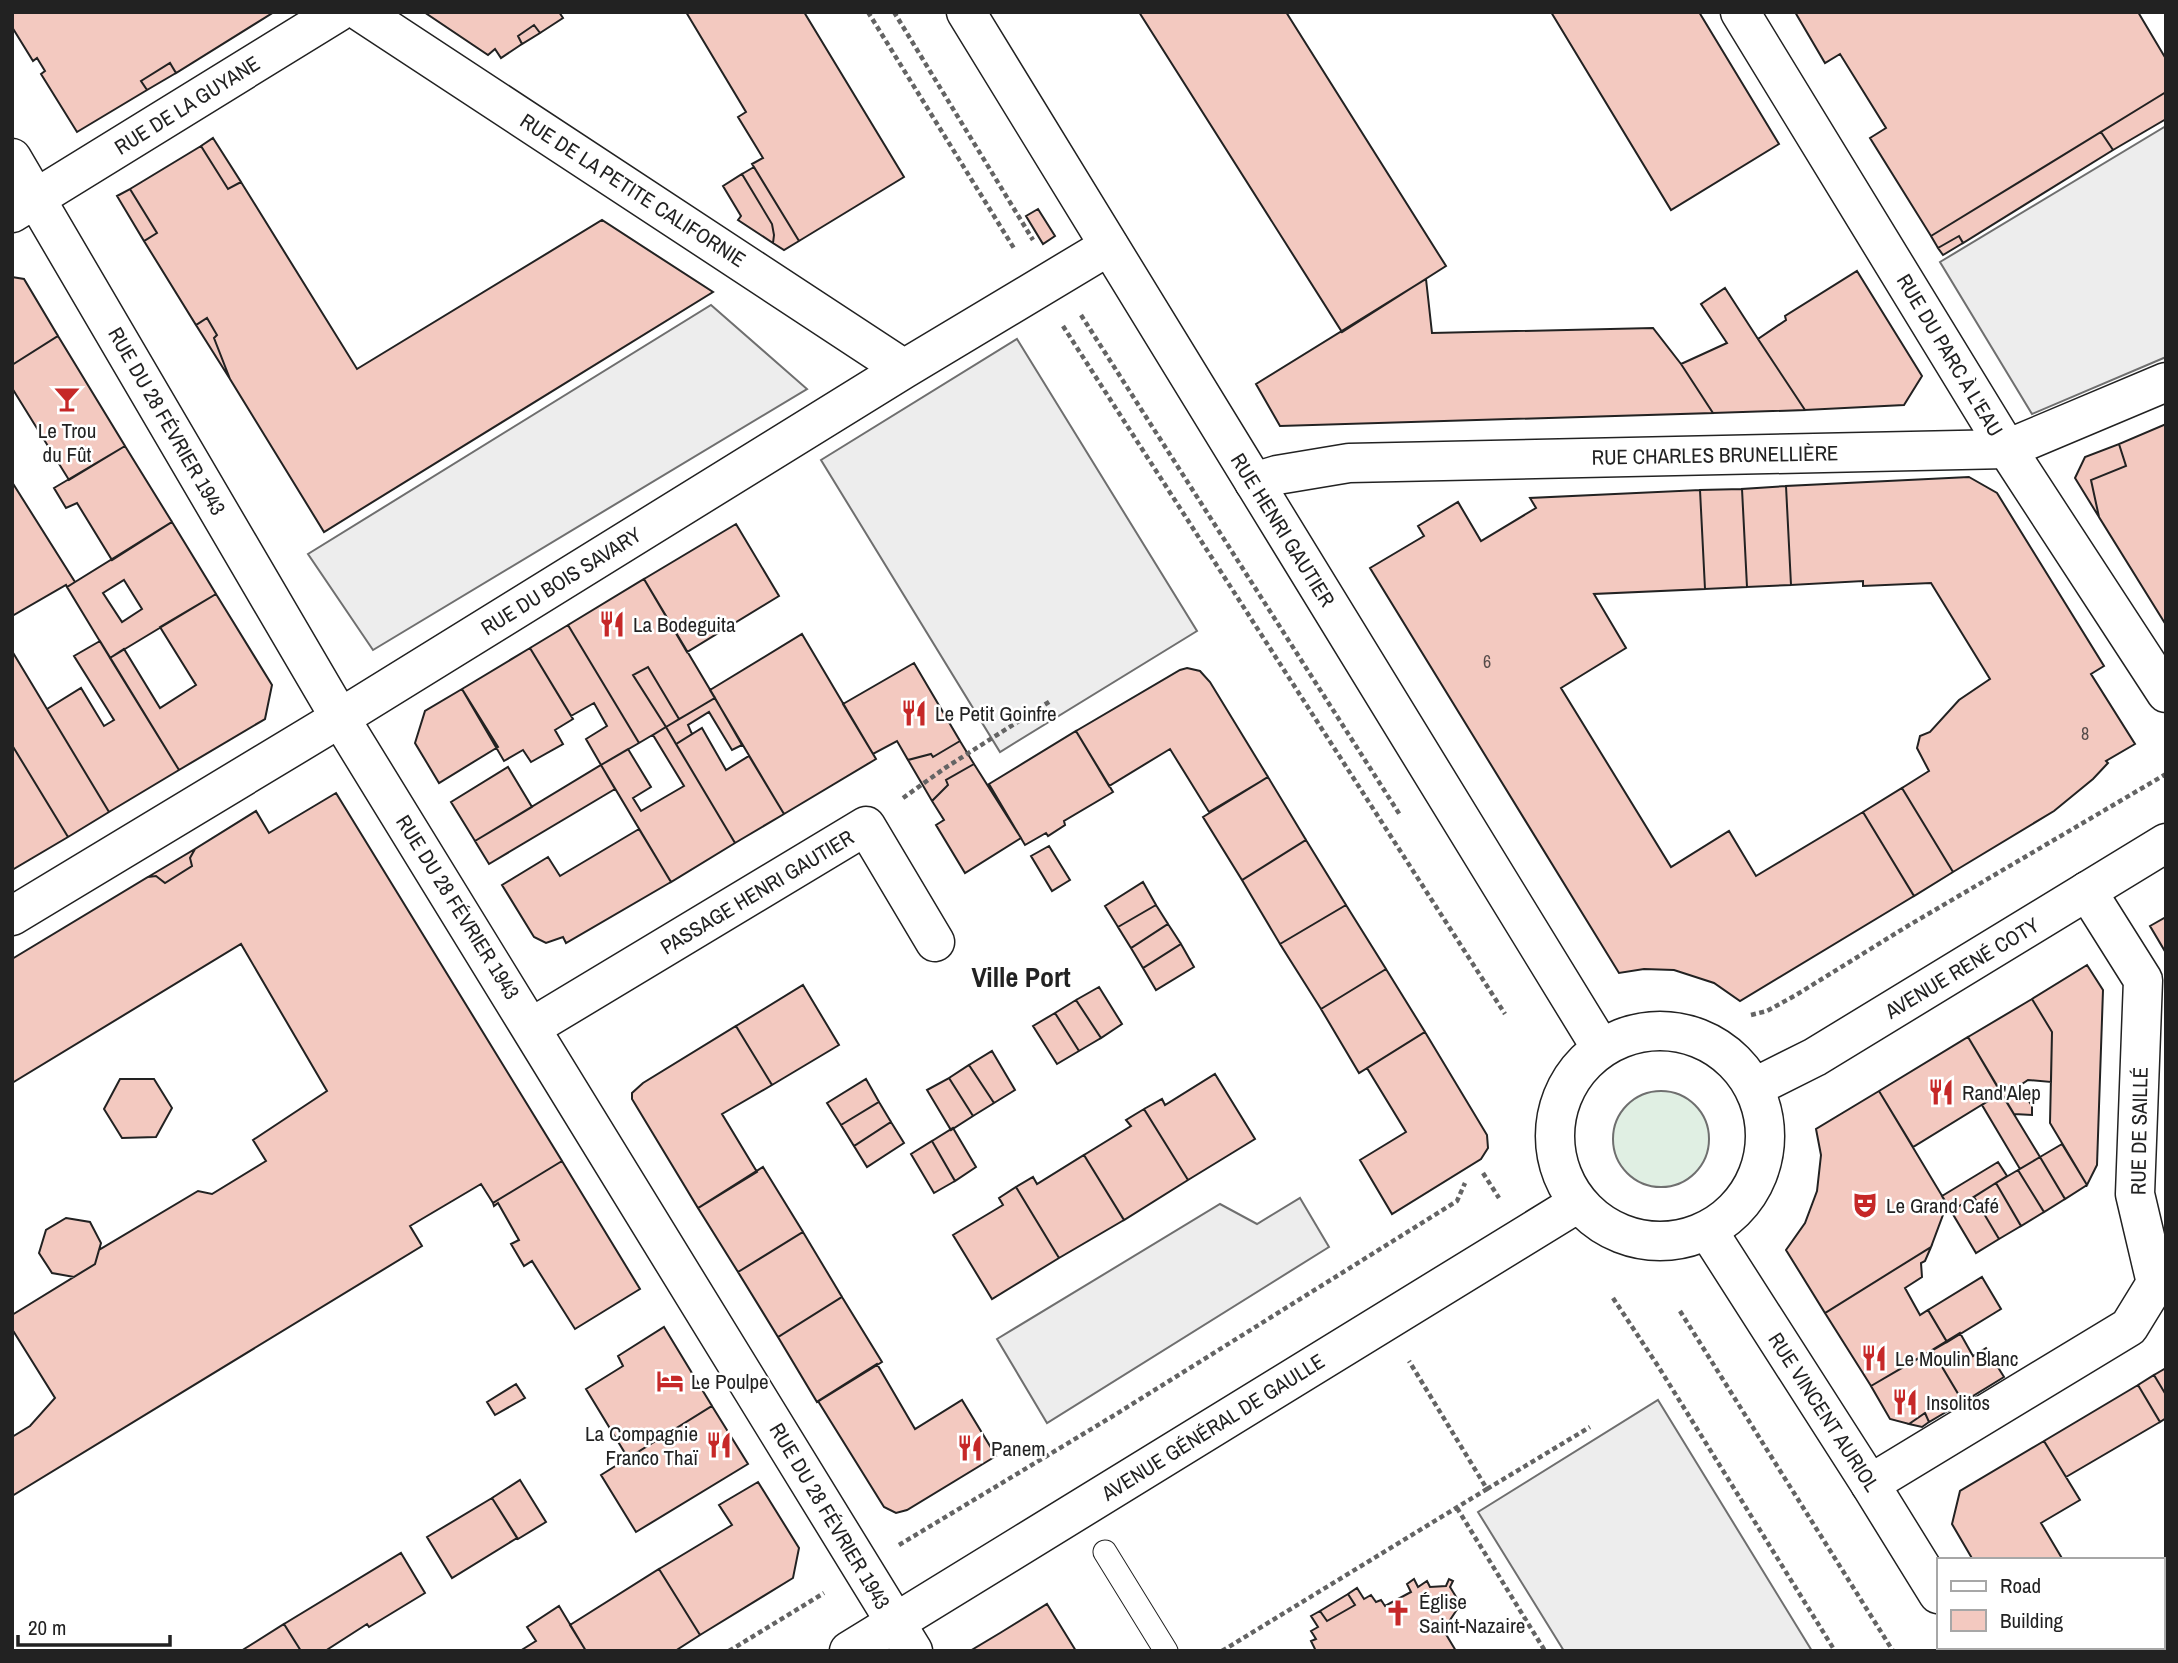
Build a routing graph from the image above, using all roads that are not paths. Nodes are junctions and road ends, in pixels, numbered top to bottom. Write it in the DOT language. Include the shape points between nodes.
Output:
graph roads {
  1 [pos="338,12"];
  2 [pos="361,12"];
  3 [pos="966,12"];
  4 [pos="1740,12"];
  5 [pos="12,158"];
  6 [pos="24,206"];
  7 [pos="1109,246"];
  8 [pos="904,369"];
  9 [pos="2166,383"];
  10 [pos="2007,449"];
  11 [pos="1254,482"];
  12 [pos="2166,693"];
  13 [pos="340,718"];
  14 [pos="2166,843"];
  15 [pos="2087,891"];
  16 [pos="12,916"];
  17 [pos="935,942"];
  18 [pos="532,1027"];
  19 [pos="1601,1048"];
  20 [pos="1755,1087"];
  21 [pos="1578,1203"];
  22 [pos="1708,1231"];
  23 [pos="1870,1484"];
  24 [pos="1105,1552"];
  25 [pos="1937,1592"];
  26 [pos="904,1637"];
  27 [pos="849,1651"];
  28 [pos="1166,1651"];
  1 -- 6 [label="street, RUE DE LA GUYANE"];
  2 -- 8 [label="street, RUE DE LA PETITE CALIFORNIE"];
  3 -- 7 [label="street, RUE HENRI GAUTIER"];
  4 -- 10 [label="street, RUE DU PARC À L'EAU"];
  5 -- 6 [label="street, RUE DU 28 FÉVRIER 1943"];
  6 -- 13 [label="street, RUE DU 28 FÉVRIER 1943"];
  7 -- 8 [label="street, RUE DU BOIS SAVARY"];
  7 -- 11 [label="street, RUE HENRI GAUTIER"];
  8 -- 13 [label="street, RUE DU BOIS SAVARY"];
  9 -- 10 [label="street, RUE CHARLES BRUNELLIÈRE"];
  10 -- 11 [label="street, RUE CHARLES BRUNELLIÈRE" via="1349,463"];
  10 -- 12 [label="street, RUE DU PARC À L'EAU"];
  11 -- 19 [label="street, RUE HENRI GAUTIER"];
  13 -- 16 [label="street, RUE DU BOIS SAVARY"];
  13 -- 18 [label="street, RUE DU 28 FÉVRIER 1943"];
  14 -- 15 [label="street, AVENUE RENÉ COTY"];
  15 -- 20 [label="street, AVENUE RENÉ COTY" via="1815,1057"];
  15 -- 23 [label="street, RUE DE SAILLÉ" via="2143,980 2135,1194 2156,1283 2129,1328"];
  17 -- 18 [label="street, PASSAGE HENRI GAUTIER" via="866,826"];
  18 -- 26 [label="street, RUE DU 28 FÉVRIER 1943"];
  19 -- 20 [label="street" via="1633,1034 1669,1030 1703,1039 1723,1052"];
  19 -- 21 [label="street" via="1579,1068 1564,1093 1556,1121 1555,1150 1563,1178"];
  20 -- 22 [label="street" via="1766,1119 1765,1152 1755,1184 1735,1212"];
  21 -- 22 [label="street" via="1604,1227 1638,1240 1673,1242"];
  21 -- 26 [label="street, AVENUE GÉNÉRAL DE GAULLE" via="1384,1321"];
  22 -- 23 [label="street, RUE VINCENT AURIOL"];
  23 -- 25 [label="street, RUE VINCENT AURIOL"];
  24 -- 28 [label="lane"];
  26 -- 27 [label="street, AVENUE GÉNÉRAL DE GAULLE"];
}
